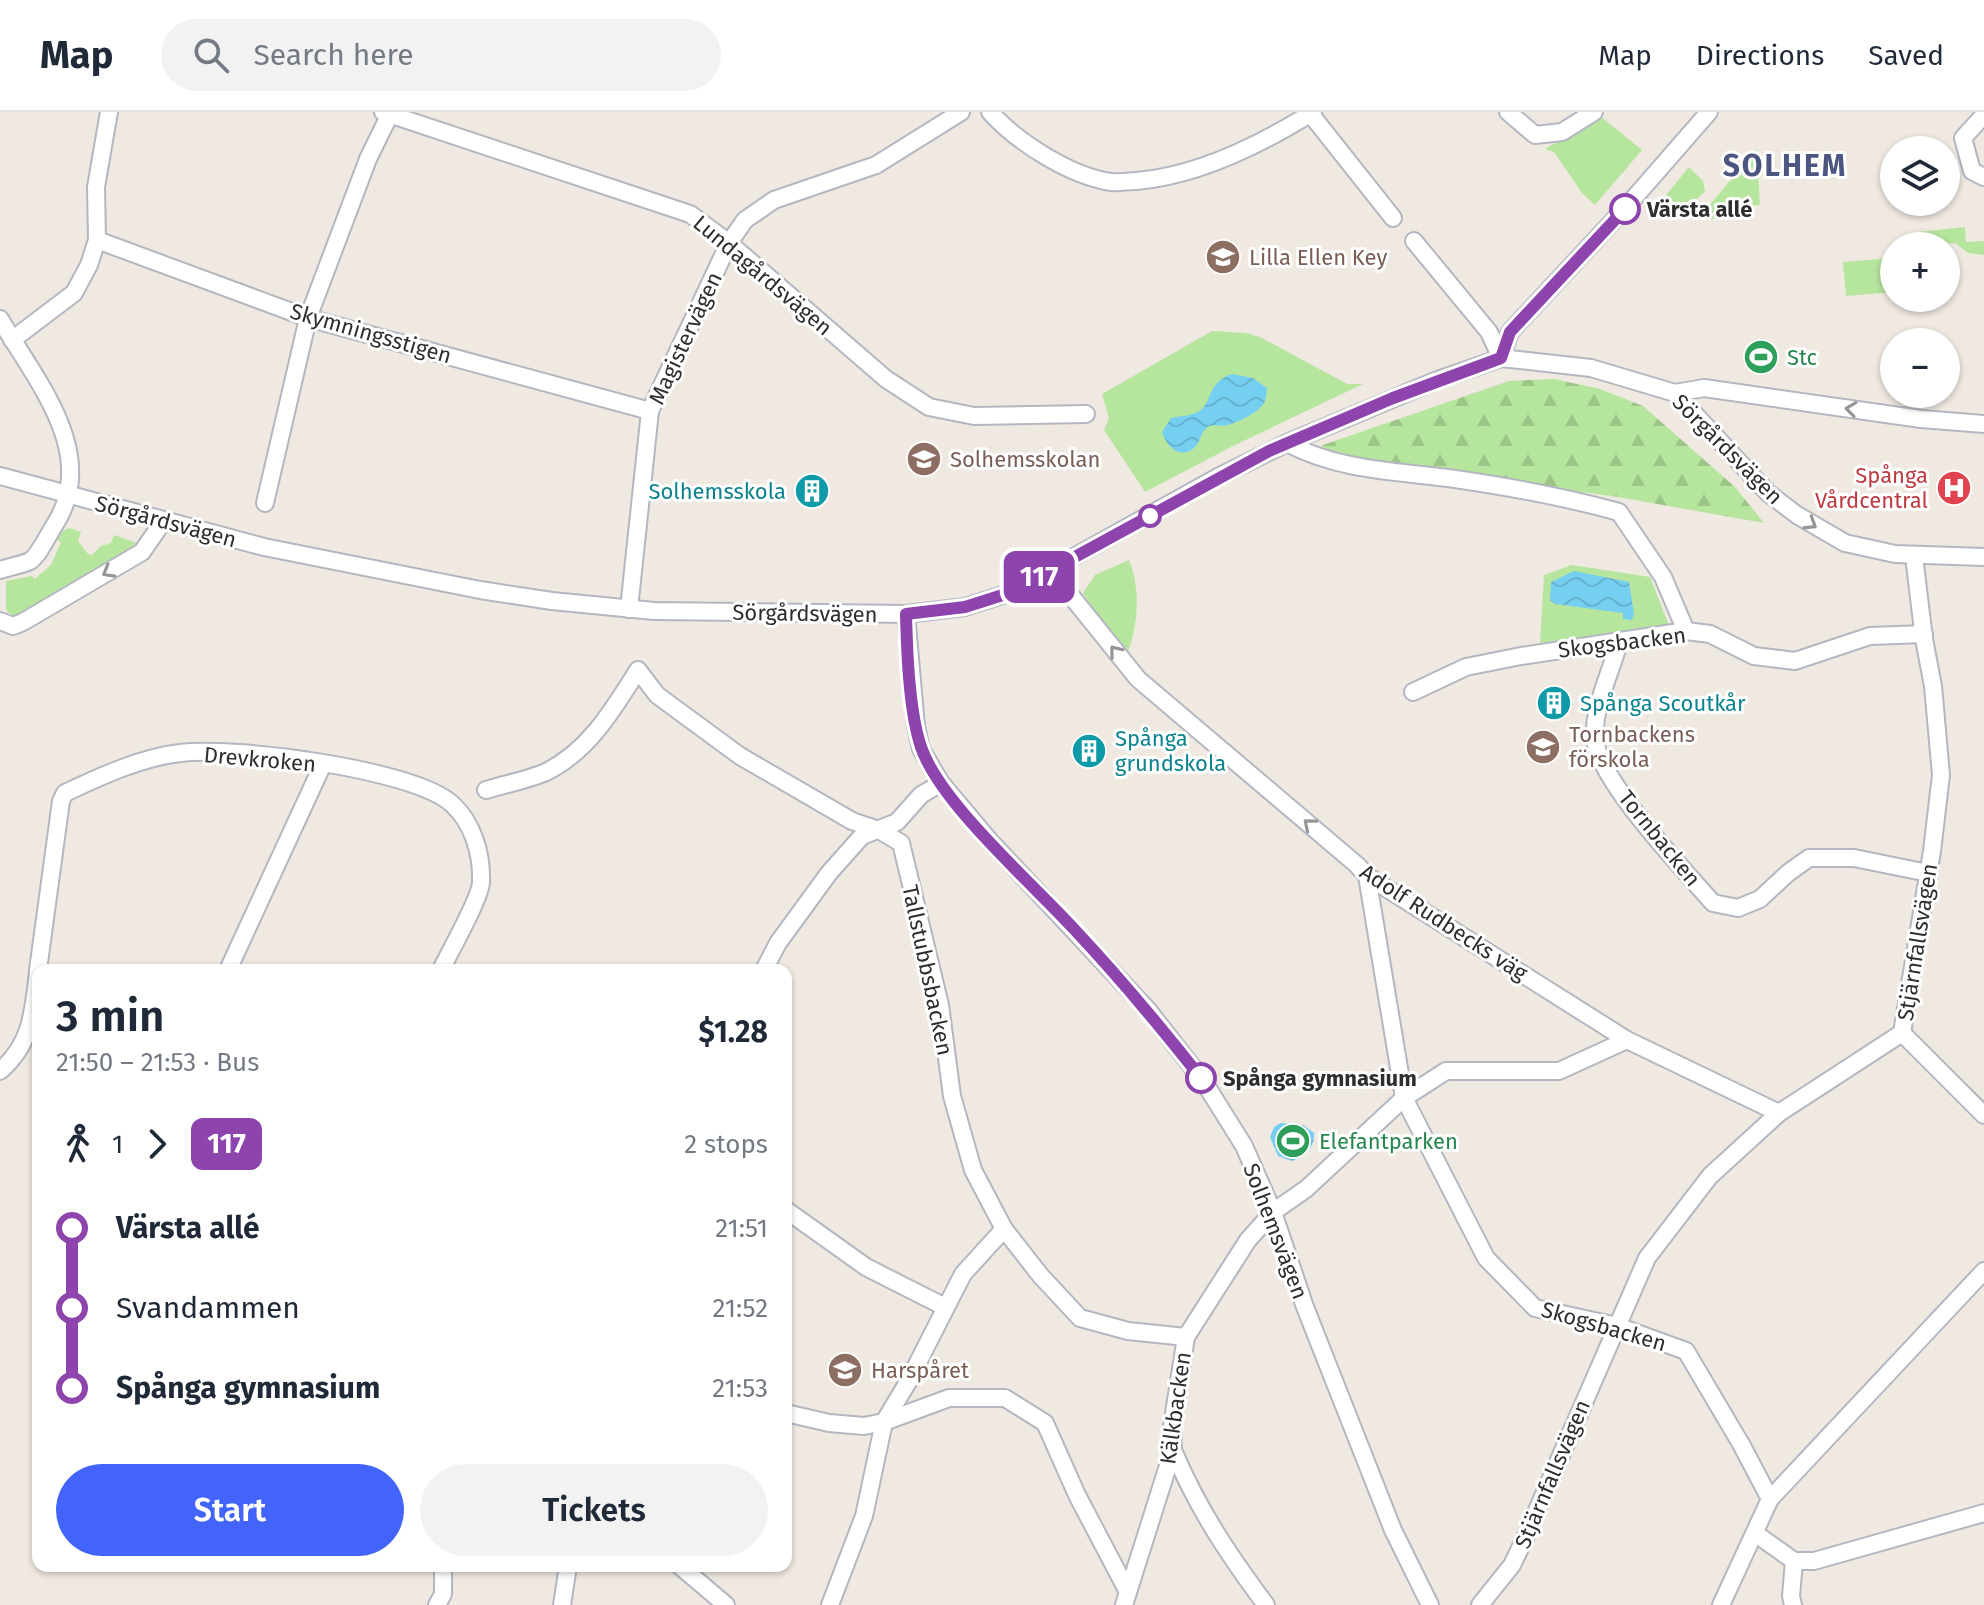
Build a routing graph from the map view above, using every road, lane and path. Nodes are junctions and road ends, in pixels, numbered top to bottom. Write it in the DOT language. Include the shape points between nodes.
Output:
graph roads {
  1 [pos="109,112"];
  2 [pos="961,112"];
  3 [pos="990,112"];
  4 [pos="1508,112"];
  5 [pos="1594,112"];
  6 [pos="1709,112"];
  7 [pos="389,113"];
  8 [pos="1311,113"];
  9 [pos="1984,115"];
  10 [pos="1984,177"];
  11 [pos="1393,218"];
  12 [pos="97,240"];
  13 [pos="1414,241"];
  14 [pos="729,243"];
  15 [pos="308,318"];
  16 [pos="0,319"];
  17 [pos="12,340"];
  18 [pos="1501,358"];
  19 [pos="1675,393"];
  20 [pos="650,411"];
  21 [pos="1086,414"];
  22 [pos="1984,424"];
  23 [pos="1287,443"];
  24 [pos="0,476"];
  25 [pos="69,495"];
  26 [pos="265,503"];
  27 [pos="164,520"];
  28 [pos="1914,556"];
  29 [pos="1984,557"];
  30 [pos="0,570"];
  31 [pos="1051,571"];
  32 [pos="629,609"];
  33 [pos="906,614"];
  34 [pos="0,621"];
  35 [pos="1686,631"];
  36 [pos="1924,634"];
  37 [pos="1619,642"];
  38 [pos="1413,692"];
  39 [pos="323,764"];
  40 [pos="941,783"];
  41 [pos="486,790"];
  42 [pos="879,830"];
  43 [pos="1928,873"];
  44 [pos="1367,876"];
  45 [pos="39,964"];
  46 [pos="231,964"];
  47 [pos="444,964"];
  48 [pos="767,964"];
  49 [pos="32,1025"];
  50 [pos="1902,1033"];
  51 [pos="1627,1040"];
  52 [pos="0,1071"];
  53 [pos="1404,1098"];
  54 [pos="1779,1113"];
  55 [pos="1984,1115"];
  56 [pos="1273,1212"];
  57 [pos="792,1214"];
  58 [pos="1004,1229"];
  59 [pos="1984,1271"];
  60 [pos="945,1307"];
  61 [pos="1617,1326"];
  62 [pos="1186,1337"];
  63 [pos="792,1414"];
  64 [pos="884,1422"];
  65 [pos="1173,1450"];
  66 [pos="1160,1494"];
  67 [pos="1192,1494"];
  68 [pos="1770,1499"];
  69 [pos="1984,1513"];
  70 [pos="1756,1534"];
  71 [pos="1794,1561"];
  72 [pos="443,1572"];
  73 [pos="567,1572"];
  74 [pos="687,1572"];
  75 [pos="1126,1598"];
  76 [pos="437,1605"];
  77 [pos="562,1605"];
  78 [pos="726,1605"];
  79 [pos="830,1605"];
  80 [pos="1266,1605"];
  81 [pos="1430,1605"];
  82 [pos="1480,1605"];
  83 [pos="1721,1605"];
  84 [pos="1793,1605"];
  1 -- 12 [label="street" via="96,187"];
  2 -- 14 [label="street, Magistervägen" via="876,165 774,200 745,220"];
  3 -- 8 [label="street" via="1006,130 1060,165 1112,182 1166,178 1225,158"];
  4 -- 5 [label="street" via="1535,135 1562,132"];
  6 -- 18 [label="street" via="1510,332"];
  7 -- 14 [label="street, Lundagårdsvägen" via="690,214"];
  7 -- 15 [label="street"];
  8 -- 11 [label="street"];
  9 -- 10 [label="street" via="1963,138 1972,171"];
  12 -- 15 [label="street, Skymningsstigen"];
  12 -- 17 [label="street" via="74,293"];
  13 -- 18 [label="street" via="1489,332"];
  14 -- 20 [label="street, Magistervägen"];
  14 -- 21 [label="street, Lundagårdsvägen" via="886,379 929,407 974,416"];
  15 -- 20 [label="street, Skymningsstigen"];
  15 -- 26 [label="street"];
  16 -- 17 [label="street"];
  17 -- 25 [label="street" via="42,385 71,452"];
  18 -- 19 [label="street, Sörgårdsvägen" via="1591,368"];
  18 -- 23 [label="street, Sörgårdsvägen"];
  22 -- 19 [label="street, one-way" via="1704,388"];
  19 -- 28 [label="street, Sörgårdsvägen, one-way" via="1759,484 1797,515 1845,543"];
  20 -- 32 [label="street, Magistervägen"];
  23 -- 31 [label="street, Sörgårdsvägen"];
  23 -- 35 [label="street" via="1309,455 1359,468 1564,497 1619,512 1663,577"];
  24 -- 25 [label="street, Sörgårdsvägen"];
  25 -- 27 [label="street, Sörgårdsvägen"];
  25 -- 30 [label="street" via="31,560"];
  27 -- 32 [label="street, Sörgårdsvägen" via="264,547 422,579"];
  27 -- 34 [label="street, one-way" via="142,552 23,622 13,626"];
  28 -- 29 [label="street, Sörgårdsvägen"];
  28 -- 36 [label="street, Stjärnfallsvägen"];
  31 -- 33 [label="street, Sörgårdsvägen" via="988,601"];
  44 -- 31 [label="street, Adolf Rudbecks väg, one-way" via="1138,679"];
  32 -- 33 [label="street, Sörgårdsvägen"];
  33 -- 40 [label="street, Solhemsvägen" via="916,726 921,749"];
  35 -- 36 [label="street, Skogsbacken" via="1710,634 1754,656 1795,661 1870,636"];
  35 -- 37 [label="street, Skogsbacken"];
  36 -- 43 [label="street, Stjärnfallsvägen" via="1941,775"];
  37 -- 38 [label="street, Skogsbacken" via="1466,667"];
  37 -- 43 [label="street, Tornbacken" via="1594,740 1606,773 1713,903 1738,908 1760,899 1809,858 1854,858"];
  39 -- 45 [label="street, Drevkroken" via="270,755 180,753 123,768 65,793"];
  39 -- 46 [label="street"];
  39 -- 47 [label="street, Drevkroken" via="375,771 450,802 477,842 481,885"];
  40 -- 42 [label="street" via="921,795 897,822"];
  40 -- 56 [label="street, Solhemsvägen" via="1148,1010 1204,1082 1244,1146"];
  41 -- 42 [label="street, Tallstubbsbacken" via="546,772 577,751 608,717 638,670 657,695 740,756 852,821"];
  42 -- 48 [label="street" via="862,836 829,873"];
  42 -- 58 [label="street, Tallstubbsbacken" via="901,843 940,1005 952,1096 973,1170"];
  43 -- 50 [label="street, Stjärnfallsvägen"];
  44 -- 51 [label="street, Adolf Rudbecks väg"];
  44 -- 53 [label="street, Skogsbacken"];
  49 -- 52 [label="street, Drevkroken" via="15,1058"];
  50 -- 54 [label="street, Stjärnfallsvägen"];
  50 -- 55 [label="street"];
  51 -- 53 [label="street, Kälkbacken" via="1559,1071 1446,1071"];
  51 -- 54 [label="street, Adolf Rudbecks väg"];
  53 -- 56 [label="street, Kälkbacken" via="1306,1189"];
  53 -- 61 [label="street, Skogsbacken" via="1486,1258 1535,1308"];
  54 -- 61 [label="street, Stjärnfallsvägen" via="1710,1176 1647,1258"];
  56 -- 62 [label="street, Kälkbacken" via="1248,1240"];
  56 -- 81 [label="street, Solhemsvägen" via="1387,1516"];
  57 -- 60 [label="street" via="866,1267"];
  58 -- 60 [label="street" via="963,1274"];
  58 -- 62 [label="street, Tallstubbsbacken" via="1080,1318 1128,1331"];
  59 -- 68 [label="street"];
  60 -- 64 [label="street"];
  61 -- 68 [label="street, Skogsbacken" via="1686,1351"];
  61 -- 82 [label="street, Stjärnfallsvägen" via="1512,1565"];
  62 -- 65 [label="street, Kälkbacken"];
  63 -- 64 [label="street" via="864,1426"];
  64 -- 75 [label="street" via="949,1398 1005,1398 1045,1423"];
  64 -- 79 [label="street" via="864,1516"];
  65 -- 66 [label="street, Kälkbacken"];
  65 -- 67 [label="street"];
  66 -- 67 [label="street"];
  66 -- 75 [label="street, Kälkbacken"];
  67 -- 80 [label="street"];
  68 -- 70 [label="street"];
  69 -- 71 [label="street" via="1814,1561"];
  70 -- 71 [label="street"];
  70 -- 83 [label="street"];
  71 -- 84 [label="street"];
  72 -- 76 [label="street"];
  73 -- 77 [label="street"];
  74 -- 78 [label="street"];
}
